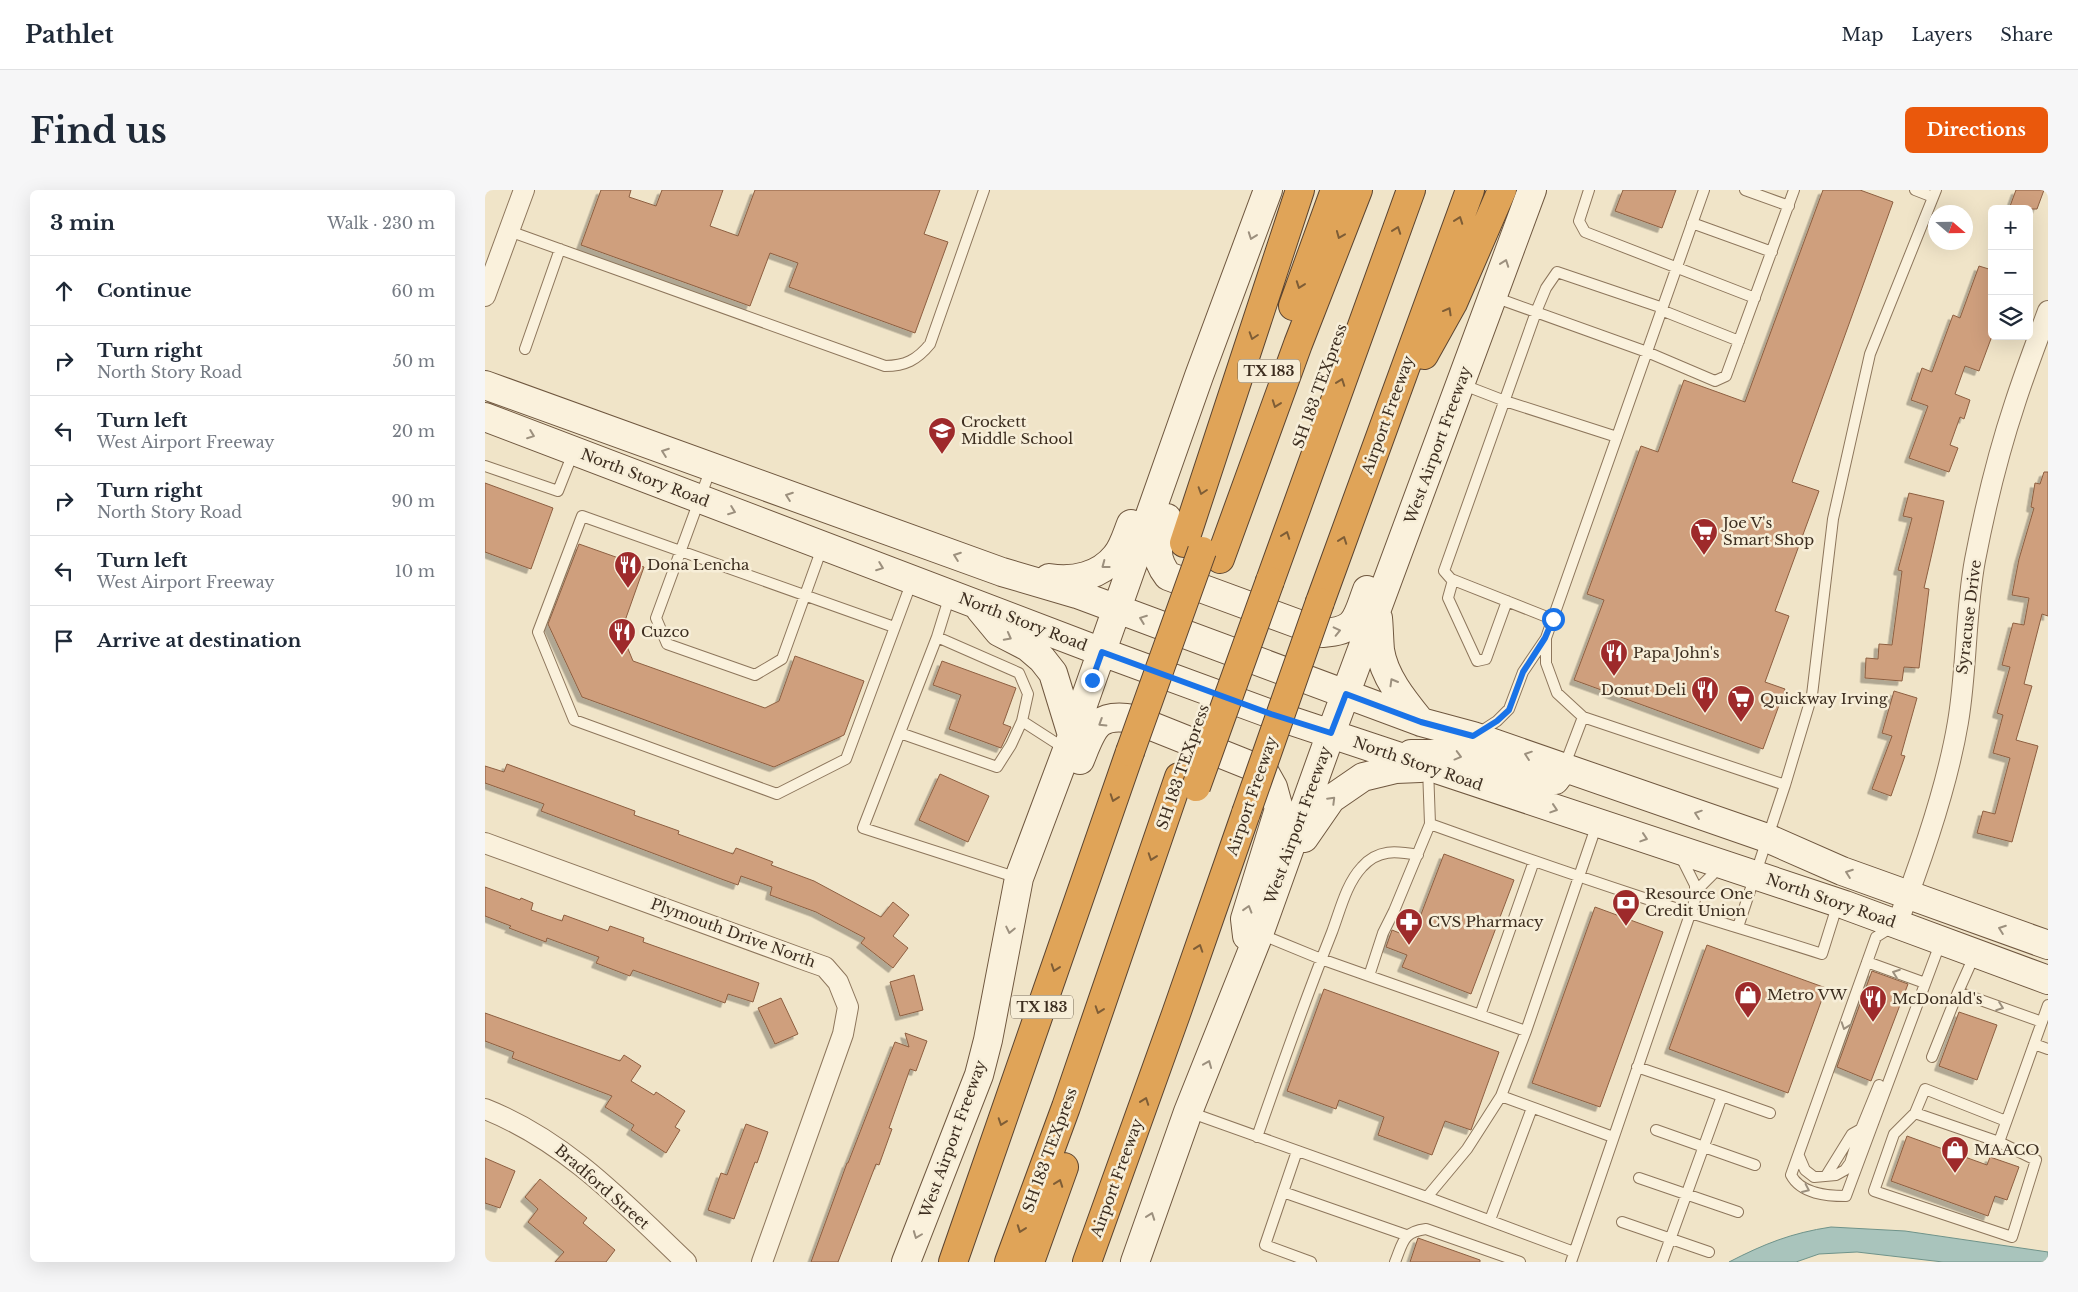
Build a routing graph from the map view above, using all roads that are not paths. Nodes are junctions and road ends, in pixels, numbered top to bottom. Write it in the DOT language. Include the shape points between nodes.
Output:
graph roads {
  1 [pos="524,190"];
  2 [pos="984,190"];
  3 [pos="1268,190"];
  4 [pos="1300,190"];
  5 [pos="1335,190"];
  6 [pos="1358,190"];
  7 [pos="1392,190"];
  8 [pos="1411,190"];
  9 [pos="1470,190"];
  10 [pos="1502,190"];
  11 [pos="1532,190"];
  12 [pos="1589,190"];
  13 [pos="1704,190"];
  14 [pos="1745,190"];
  15 [pos="1794,190"];
  16 [pos="1915,190"];
  17 [pos="1935,193"];
  18 [pos="1789,206"];
  19 [pos="1692,223"];
  20 [pos="509,231"];
  21 [pos="560,249"];
  22 [pos="1772,252"];
  23 [pos="1677,267"];
  24 [pos="485,296"];
  25 [pos="1493,296"];
  26 [pos="1755,298"];
  27 [pos="1662,309"];
  28 [pos="2048,310"];
  29 [pos="1537,312"];
  30 [pos="1215,334"];
  31 [pos="1739,341"];
  32 [pos="525,349"];
  33 [pos="1647,352"];
  34 [pos="1461,384"];
  35 [pos="485,385"];
  36 [pos="1505,401"];
  37 [pos="485,417"];
  38 [pos="1448,418"];
  39 [pos="1383,431"];
  40 [pos="1617,438"];
  41 [pos="574,451"];
  42 [pos="485,466"];
  43 [pos="711,468"];
  44 [pos="700,499"];
  45 [pos="823,546"];
  46 [pos="681,551"];
  47 [pos="1202,551"];
  48 [pos="1003,572"];
  49 [pos="1261,577"];
  50 [pos="912,579"];
  51 [pos="1453,580"];
  52 [pos="805,595"];
  53 [pos="962,598"];
  54 [pos="1507,601"];
  55 [pos="1117,609"];
  56 [pos="1378,609"];
  57 [pos="1553,619"];
  58 [pos="895,627"];
  59 [pos="937,637"];
  60 [pos="1545,638"];
  61 [pos="1102,652"];
  62 [pos="1346,694"];
  63 [pos="1583,717"];
  64 [pos="1022,721"];
  65 [pos="1421,722"];
  66 [pos="900,733"];
  67 [pos="1331,733"];
  68 [pos="1473,736"];
  69 [pos="1069,743"];
  70 [pos="1392,754"];
  71 [pos="1428,768"];
  72 [pos="1564,768"];
  73 [pos="1187,782"];
  74 [pos="1785,785"];
  75 [pos="1597,823"];
  76 [pos="1430,824"];
  77 [pos="1767,838"];
  78 [pos="485,843"];
  79 [pos="1678,850"];
  80 [pos="1418,855"];
  81 [pos="1534,861"];
  82 [pos="1726,866"];
  83 [pos="1283,868"];
  84 [pos="1755,875"];
  85 [pos="1580,876"];
  86 [pos="1017,891"];
  87 [pos="1908,895"];
  88 [pos="1695,900"];
  89 [pos="1839,903"];
  90 [pos="1691,912"];
  91 [pos="1897,924"];
  92 [pos="1738,927"];
  93 [pos="1941,940"];
  94 [pos="1254,945"];
  95 [pos="2048,945"];
  96 [pos="1976,953"];
  97 [pos="1321,959"];
  98 [pos="1867,962"];
  99 [pos="1369,976"];
  100 [pos="2048,980"];
  101 [pos="1925,983"];
  102 [pos="1957,992"];
  103 [pos="2048,1005"];
  104 [pos="1480,1015"];
  105 [pos="1910,1022"];
  106 [pos="2042,1022"];
  107 [pos="1526,1031"];
  108 [pos="2034,1044"];
  109 [pos="2048,1049"];
  110 [pos="1932,1057"];
  111 [pos="1637,1067"];
  112 [pos="1501,1096"];
  113 [pos="1721,1096"];
  114 [pos="1532,1108"];
  115 [pos="485,1109"];
  116 [pos="1188,1112"];
  117 [pos="1770,1113"];
  118 [pos="1915,1113"];
  119 [pos="2006,1121"];
  120 [pos="1656,1130"];
  121 [pos="1257,1137"];
  122 [pos="1613,1137"];
  123 [pos="1999,1142"];
  124 [pos="1703,1146"];
  125 [pos="1297,1150"];
  126 [pos="1799,1156"];
  127 [pos="1755,1165"];
  128 [pos="1639,1178"];
  129 [pos="1283,1192"];
  130 [pos="1687,1194"];
  131 [pos="1427,1197"];
  132 [pos="1738,1212"];
  133 [pos="1490,1220"];
  134 [pos="1622,1222"];
  135 [pos="1406,1236"];
  136 [pos="1671,1238"];
  137 [pos="1709,1252"];
  138 [pos="1572,1257"];
  139 [pos="1507,1260"];
  140 [pos="686,1262"];
  141 [pos="762,1262"];
  142 [pos="907,1262"];
  143 [pos="953,1262"];
  144 [pos="1009,1262"];
  145 [pos="1030,1262"];
  146 [pos="1087,1262"];
  147 [pos="1135,1262"];
  148 [pos="1311,1262"];
  149 [pos="1395,1262"];
  150 [pos="1520,1262"];
  151 [pos="1662,1262"];
  1 -- 20 [label="street"];
  2 -- 21 [label="lane" via="930,344 911,362 898,366 885,366"];
  3 -- 30 [label="main road, West Airport Freeway, one-way"];
  4 -- 47 [label="highway, one-way"];
  5 -- 47 [label="highway, TX 183, one-way"];
  6 -- 47 [label="highway, one-way" via="1298,344"];
  7 -- 49 [label="highway, SH 183 TEXpress"];
  49 -- 8 [label="highway, SH 183 TEXpress, one-way"];
  39 -- 9 [label="highway, Airport Freeway, one-way"];
  39 -- 10 [label="highway, one-way" via="1453,303"];
  25 -- 11 [label="main road, West Airport Freeway, one-way"];
  12 -- 23 [label="lane" via="1579,222 1585,232"];
  13 -- 19 [label="lane"];
  14 -- 18 [label="lane"];
  15 -- 18 [label="lane"];
  16 -- 17 [label="lane"];
  17 -- 74 [label="lane" via="1870,354 1833,519 1811,696"];
  18 -- 22 [label="lane"];
  19 -- 22 [label="lane"];
  19 -- 23 [label="lane"];
  20 -- 21 [label="lane"];
  20 -- 24 [label="street"];
  21 -- 32 [label="lane"];
  22 -- 26 [label="lane"];
  23 -- 26 [label="lane"];
  23 -- 27 [label="lane"];
  25 -- 29 [label="lane"];
  25 -- 34 [label="main road, West Airport Freeway"];
  26 -- 31 [label="lane"];
  27 -- 29 [label="lane" via="1557,272 1546,288"];
  27 -- 31 [label="lane"];
  27 -- 33 [label="lane"];
  28 -- 87 [label="street, Syracuse Drive" via="2014,404 1992,482 1975,562 1953,749"];
  29 -- 33 [label="lane"];
  29 -- 36 [label="lane"];
  30 -- 38 [label="main road, one-way" via="1215,375 1157,549 1160,566 1169,576 1323,633 1340,632 1355,623 1421,446"];
  30 -- 48 [label="main road, one-way" via="1191,366 1117,555 1106,566 1077,579 1057,580"];
  30 -- 55 [label="main road, West Airport Freeway"];
  31 -- 33 [label="lane" via="1726,376 1715,380"];
  33 -- 40 [label="lane"];
  34 -- 36 [label="lane"];
  34 -- 38 [label="main road, West Airport Freeway"];
  43 -- 35 [label="main road, North Story Road, one-way"];
  36 -- 40 [label="lane"];
  36 -- 51 [label="lane" via="1444,571"];
  37 -- 41 [label="main road, North Story Road, one-way"];
  38 -- 56 [label="main road, West Airport Freeway"];
  146 -- 39 [label="highway, Airport Freeway, one-way, bridge"];
  40 -- 57 [label="lane"];
  41 -- 42 [label="lane" via="558,492"];
  41 -- 44 [label="main road, North Story Road"];
  43 -- 44 [label="lane"];
  48 -- 43 [label="main road, North Story Road, one-way"];
  44 -- 45 [label="main road, North Story Road, one-way"];
  44 -- 46 [label="lane"];
  45 -- 50 [label="main road, North Story Road, one-way"];
  45 -- 52 [label="lane"];
  46 -- 52 [label="lane"];
  46 -- 52 [label="lane" via="656,618 667,644 755,675 783,659"];
  46 -- 58 [label="lane" via="582,516 538,632 574,720 777,794 846,758"];
  47 -- 143 [label="highway, TX 183, one-way, bridge"];
  48 -- 55 [label="main road, North Story Road"];
  49 -- 73 [label="highway, SH 183 TEXpress, bridge"];
  50 -- 53 [label="main road, North Story Road"];
  50 -- 58 [label="lane"];
  51 -- 54 [label="lane"];
  51 -- 54 [label="lane" via="1448,598 1477,662 1486,659"];
  52 -- 58 [label="lane"];
  53 -- 59 [label="lane"];
  53 -- 61 [label="main road, North Story Road"];
  53 -- 69 [label="main road, one-way" via="999,632 1028,647 1053,673"];
  54 -- 57 [label="lane"];
  55 -- 61 [label="main road, West Airport Freeway"];
  62 -- 55 [label="main road, North Story Road, one-way"];
  56 -- 62 [label="main road, West Airport Freeway"];
  65 -- 56 [label="main road, one-way" via="1386,670"];
  57 -- 60 [label="lane"];
  59 -- 64 [label="lane" via="1019,673 1028,694"];
  59 -- 66 [label="lane"];
  60 -- 63 [label="lane" via="1546,663 1557,693"];
  60 -- 68 [label="lane" via="1523,672 1509,710"];
  61 -- 67 [label="main road, North Story Road"];
  61 -- 69 [label="main road, West Airport Freeway"];
  62 -- 65 [label="main road, North Story Road"];
  62 -- 67 [label="main road, West Airport Freeway"];
  63 -- 72 [label="lane"];
  63 -- 74 [label="lane"];
  64 -- 66 [label="lane" via="997,767"];
  64 -- 69 [label="lane"];
  65 -- 68 [label="main road, North Story Road"];
  66 -- 86 [label="lane" via="863,828"];
  67 -- 70 [label="main road, North Story Road"];
  67 -- 83 [label="main road, West Airport Freeway"];
  72 -- 68 [label="main road, North Story Road, one-way"];
  69 -- 86 [label="main road, West Airport Freeway"];
  70 -- 71 [label="main road, North Story Road"];
  70 -- 72 [label="main road, one-way" via="1451,754 1544,782 1555,780"];
  71 -- 75 [label="main road, North Story Road, one-way"];
  71 -- 76 [label="lane"];
  83 -- 71 [label="main road, one-way" via="1331,798 1363,777 1396,769"];
  77 -- 72 [label="main road, North Story Road, one-way"];
  73 -- 144 [label="highway, SH 183 TEXpress, one-way"];
  145 -- 73 [label="highway, SH 183 TEXpress, one-way"];
  74 -- 77 [label="lane"];
  75 -- 79 [label="main road, North Story Road, one-way"];
  75 -- 85 [label="lane"];
  76 -- 80 [label="lane"];
  76 -- 81 [label="lane"];
  77 -- 84 [label="lane"];
  87 -- 77 [label="main road, North Story Road, one-way"];
  78 -- 141 [label="street, Plymouth Drive North" via="825,967 838,982 847,1007 843,1034"];
  79 -- 82 [label="main road, North Story Road"];
  79 -- 88 [label="lane" via="1695,885"];
  80 -- 97 [label="lane" via="1384,852 1362,867 1353,878"];
  80 -- 99 [label="lane" via="1383,932"];
  81 -- 85 [label="lane"];
  81 -- 104 [label="lane"];
  82 -- 84 [label="main road, North Story Road"];
  82 -- 88 [label="lane" via="1699,888"];
  83 -- 94 [label="main road, West Airport Freeway"];
  84 -- 89 [label="main road, North Story Road"];
  84 -- 92 [label="lane"];
  85 -- 90 [label="lane"];
  85 -- 107 [label="lane"];
  94 -- 86 [label="main road, one-way" via="1245,919 1279,809 1273,787 1264,772 1134,719 1116,716 1102,721 1092,730 1032,880"];
  86 -- 142 [label="main road, West Airport Freeway, one-way" via="979,1075"];
  87 -- 91 [label="street, Syracuse Drive"];
  95 -- 87 [label="main road, North Story Road, one-way"];
  88 -- 90 [label="lane"];
  89 -- 91 [label="main road, North Story Road"];
  89 -- 92 [label="lane" via="1821,954"];
  90 -- 92 [label="lane"];
  90 -- 111 [label="lane"];
  91 -- 93 [label="main road, North Story Road"];
  91 -- 98 [label="lane" via="1876,937"];
  93 -- 96 [label="main road, North Story Road"];
  93 -- 101 [label="lane"];
  94 -- 97 [label="lane"];
  116 -- 94 [label="main road, West Airport Freeway, one-way"];
  96 -- 100 [label="main road, North Story Road"];
  96 -- 102 [label="lane"];
  97 -- 99 [label="lane"];
  97 -- 121 [label="lane"];
  101 -- 98 [label="lane, one-way"];
  98 -- 126 [label="lane, one-way"];
  99 -- 104 [label="lane"];
  101 -- 105 [label="lane"];
  102 -- 106 [label="lane, one-way"];
  102 -- 110 [label="lane"];
  103 -- 106 [label="lane"];
  104 -- 107 [label="lane"];
  105 -- 126 [label="lane" via="1889,1061 1845,1170 1836,1175 1815,1177 1805,1170"];
  126 -- 105 [label="lane, one-way" via="1791,1175 1796,1184 1819,1194 1846,1196"];
  106 -- 108 [label="lane"];
  107 -- 112 [label="lane"];
  108 -- 109 [label="lane"];
  108 -- 119 [label="lane"];
  111 -- 113 [label="lane"];
  111 -- 122 [label="lane"];
  112 -- 114 [label="lane"];
  112 -- 131 [label="lane" via="1467,1149"];
  113 -- 117 [label="lane"];
  113 -- 124 [label="lane"];
  114 -- 122 [label="lane"];
  114 -- 133 [label="lane"];
  115 -- 140 [label="street, Bradford Street" via="519,1124 575,1160"];
  116 -- 121 [label="lane"];
  147 -- 116 [label="main road, West Airport Freeway, one-way"];
  118 -- 119 [label="lane" via="1925,1090"];
  118 -- 123 [label="lane"];
  118 -- 123 [label="lane" via="1894,1134 1874,1192 2011,1237 2036,1160"];
  119 -- 123 [label="lane"];
  120 -- 124 [label="lane"];
  121 -- 125 [label="lane"];
  122 -- 138 [label="lane"];
  124 -- 127 [label="lane"];
  124 -- 130 [label="lane"];
  125 -- 129 [label="lane"];
  125 -- 131 [label="lane"];
  128 -- 130 [label="lane"];
  129 -- 135 [label="lane"];
  129 -- 148 [label="lane" via="1265,1245"];
  130 -- 132 [label="lane"];
  130 -- 136 [label="lane"];
  131 -- 133 [label="lane"];
  133 -- 138 [label="lane"];
  134 -- 136 [label="lane"];
  135 -- 139 [label="lane" via="1415,1230 1426,1229"];
  135 -- 149 [label="lane"];
  136 -- 137 [label="lane"];
  136 -- 151 [label="lane"];
  139 -- 150 [label="lane"];
}
